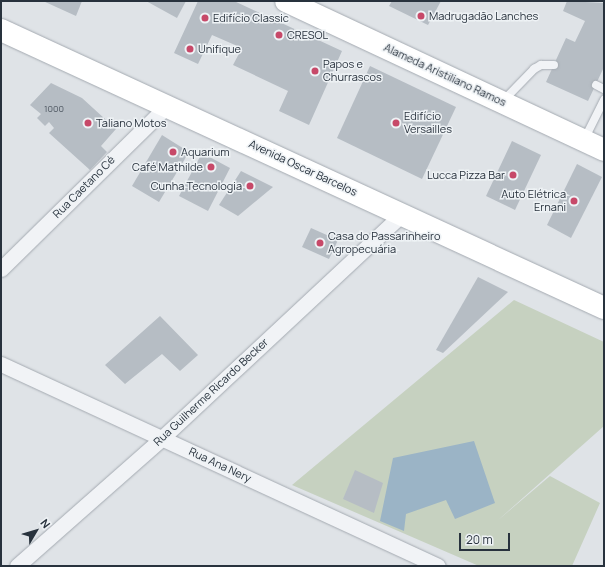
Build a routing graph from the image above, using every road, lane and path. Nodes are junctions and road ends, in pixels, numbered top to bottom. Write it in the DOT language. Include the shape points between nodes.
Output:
graph roads {
  1 [pos="286,1"];
  2 [pos="3,35"];
  3 [pos="554,65"];
  4 [pos="596,85"];
  5 [pos="604,89"];
  6 [pos="604,100"];
  7 [pos="502,102"];
  8 [pos="167,106"];
  9 [pos="584,141"];
  10 [pos="604,150"];
  11 [pos="402,214"];
  12 [pos="1,269"];
  13 [pos="604,308"];
  14 [pos="1,364"];
  15 [pos="162,438"];
  16 [pos="17,566"];
  17 [pos="438,566"];
  1 -- 7 [label="main road, Alameda Aristiliano Ramos"];
  2 -- 8 [label="main road, Avenida Oscar Barcelos"];
  3 -- 7 [label="lane" via="541,65 534,69"];
  4 -- 5 [label="lane"];
  6 -- 9 [label="lane"];
  7 -- 9 [label="main road, Alameda Aristiliano Ramos"];
  8 -- 11 [label="main road, Avenida Oscar Barcelos"];
  8 -- 12 [label="street, Rua Caetano Cé"];
  9 -- 10 [label="main road, Alameda Aristiliano Ramos"];
  11 -- 13 [label="main road, Avenida Oscar Barcelos"];
  11 -- 15 [label="street, Rua Guilherme Ricardo Becker"];
  14 -- 15 [label="street, Rua Ana Nery"];
  15 -- 16 [label="street, Rua Guilherme Ricardo Becker"];
  15 -- 17 [label="street, Rua Ana Nery"];
}
